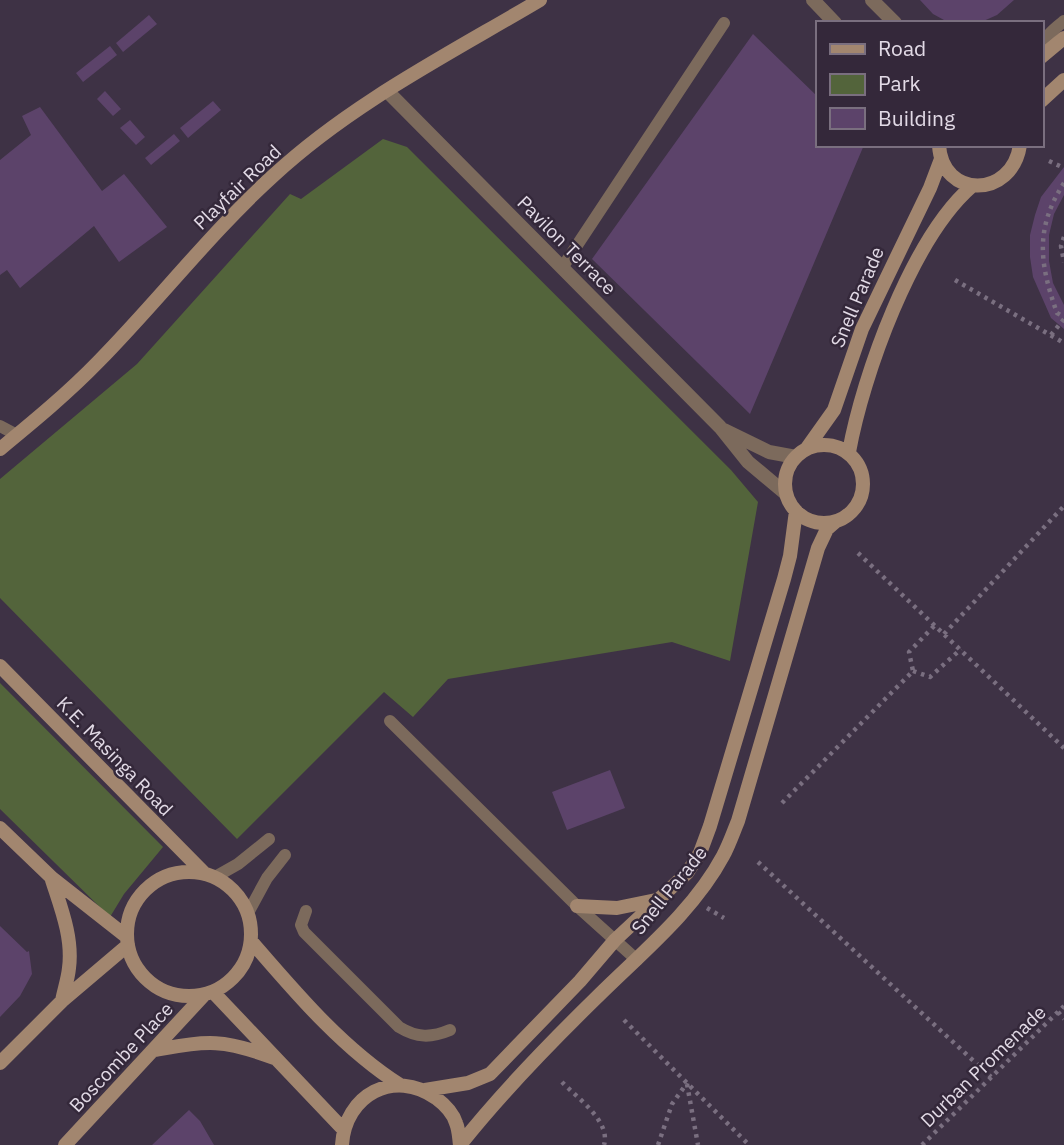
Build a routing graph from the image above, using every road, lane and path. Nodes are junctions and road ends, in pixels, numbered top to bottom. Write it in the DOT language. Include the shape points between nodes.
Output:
graph roads {
  1 [pos="540,0"];
  2 [pos="813,0"];
  3 [pos="872,0"];
  4 [pos="833,21"];
  5 [pos="893,21"];
  6 [pos="1064,21"];
  7 [pos="723,23"];
  8 [pos="1064,38"];
  9 [pos="1043,43"];
  10 [pos="1043,55"];
  11 [pos="1064,80"];
  12 [pos="387,91"];
  13 [pos="1043,99"];
  14 [pos="1019,147"];
  15 [pos="940,152"];
  16 [pos="1049,161"];
  17 [pos="1064,168"];
  18 [pos="1064,183"];
  19 [pos="972,186"];
  20 [pos="1064,237"];
  21 [pos="1064,262"];
  22 [pos="562,268"];
  23 [pos="956,280"];
  24 [pos="1064,318"];
  25 [pos="1051,335"];
  26 [pos="1064,343"];
  27 [pos="0,426"];
  28 [pos="720,427"];
  29 [pos="17,435"];
  30 [pos="0,449"];
  31 [pos="801,452"];
  32 [pos="849,453"];
  33 [pos="785,493"];
  34 [pos="1064,506"];
  35 [pos="796,511"];
  36 [pos="835,522"];
  37 [pos="858,553"];
  38 [pos="935,625"];
  39 [pos="944,634"];
  40 [pos="961,649"];
  41 [pos="0,666"];
  42 [pos="913,671"];
  43 [pos="390,721"];
  44 [pos="1064,748"];
  45 [pos="782,803"];
  46 [pos="0,828"];
  47 [pos="269,839"];
  48 [pos="285,855"];
  49 [pos="758,862"];
  50 [pos="209,875"];
  51 [pos="52,878"];
  52 [pos="657,900"];
  53 [pos="577,906"];
  54 [pos="306,911"];
  55 [pos="248,913"];
  56 [pos="615,940"];
  57 [pos="127,941"];
  58 [pos="251,941"];
  59 [pos="637,960"];
  60 [pos="209,994"];
  61 [pos="62,1001"];
  62 [pos="1064,1006"];
  63 [pos="1058,1012"];
  64 [pos="1064,1019"];
  65 [pos="624,1020"];
  66 [pos="450,1030"];
  67 [pos="154,1050"];
  68 [pos="278,1059"];
  69 [pos="0,1063"];
  70 [pos="991,1077"];
  71 [pos="562,1082"];
  72 [pos="687,1083"];
  73 [pos="400,1085"];
  74 [pos="425,1090"];
  75 [pos="343,1129"];
  76 [pos="65,1145"];
  77 [pos="342,1145"];
  78 [pos="460,1145"];
  79 [pos="604,1145"];
  80 [pos="659,1145"];
  81 [pos="698,1145"];
  82 [pos="749,1145"];
  83 [pos="922,1145"];
  1 -- 12 [label="main road, Playfair Road"];
  2 -- 4 [label="street"];
  3 -- 5 [label="street"];
  6 -- 9 [label="lane"];
  7 -- 22 [label="lane"];
  8 -- 10 [label="main road"];
  11 -- 13 [label="main road"];
  12 -- 22 [label="street, Pavilon Terrace"];
  12 -- 29 [label="main road, Playfair Road" via="275,173 99,361"];
  14 -- 19 [label="main road" via="1014,168 1006,177"];
  15 -- 19 [label="main road" via="948,172"];
  15 -- 31 [label="main road, Snell Parade" via="930,188 862,329 834,410"];
  16 -- 17 [label="path"];
  18 -- 24 [label="path" via="1049,212 1041,245 1046,282 1056,313"];
  19 -- 32 [label="main road, Snell Parade" via="952,206 917,261 869,374"];
  20 -- 21 [label="path"];
  22 -- 28 [label="street, Pavilon Terrace"];
  23 -- 25 [label="path"];
  24 -- 25 [label="path"];
  25 -- 26 [label="path"];
  27 -- 29 [label="lane"];
  28 -- 31 [label="street, Pavilon Terrace" via="769,452"];
  28 -- 33 [label="street, Pavilon Terrace" via="748,462"];
  29 -- 30 [label="main road, Playfair Road"];
  31 -- 32 [label="main road" via="821,444"];
  31 -- 33 [label="main road, Snell Parade" via="787,470"];
  32 -- 36 [label="main road, Snell Parade" via="863,473 862,498 856,509"];
  33 -- 35 [label="main road"];
  34 -- 39 [label="path"];
  35 -- 36 [label="main road" via="813,522"];
  35 -- 52 [label="main road, Snell Parade" via="784,579 703,844 687,873"];
  36 -- 59 [label="main road, Snell Parade" via="818,548 738,821 723,855 692,899"];
  37 -- 38 [label="path"];
  38 -- 39 [label="path"];
  38 -- 42 [label="path" via="909,652"];
  39 -- 40 [label="path"];
  40 -- 42 [label="path" via="930,677"];
  40 -- 44 [label="path"];
  41 -- 50 [label="main road, K.E. Masinga Road"];
  42 -- 45 [label="path"];
  43 -- 53 [label="lane"];
  46 -- 51 [label="main road"];
  47 -- 50 [label="lane" via="238,864"];
  48 -- 55 [label="lane"];
  49 -- 70 [label="path"];
  50 -- 55 [label="main road" via="229,886"];
  50 -- 57 [label="main road" via="187,872 156,881 134,905"];
  51 -- 57 [label="main road"];
  51 -- 61 [label="main road" via="70,950"];
  52 -- 53 [label="main road" via="617,908"];
  52 -- 56 [label="main road, Snell Parade"];
  53 -- 56 [label="lane"];
  54 -- 66 [label="lane" via="301,925 309,939 399,1027 430,1037"];
  55 -- 58 [label="main road"];
  56 -- 59 [label="lane"];
  56 -- 74 [label="main road, Snell Parade" via="490,1074"];
  57 -- 60 [label="main road" via="134,964 164,992 184,997"];
  57 -- 61 [label="main road"];
  58 -- 60 [label="main road" via="239,972"];
  58 -- 73 [label="main road" via="347,1044"];
  59 -- 78 [label="main road, Snell Parade" via="484,1114"];
  60 -- 67 [label="main road, Boscombe Place"];
  60 -- 68 [label="main road"];
  61 -- 69 [label="main road"];
  62 -- 63 [label="path, Durban Promenade"];
  63 -- 64 [label="path"];
  63 -- 70 [label="path, Durban Promenade"];
  65 -- 72 [label="path"];
  67 -- 68 [label="main road" via="226,1042"];
  67 -- 76 [label="main road, Boscombe Place"];
  68 -- 75 [label="main road"];
  70 -- 83 [label="path, Durban Promenade"];
  71 -- 79 [label="path" via="600,1122"];
  72 -- 80 [label="path" via="672,1104"];
  72 -- 81 [label="path"];
  72 -- 82 [label="path"];
  73 -- 74 [label="main road"];
  73 -- 75 [label="main road" via="364,1097"];
  74 -- 78 [label="main road" via="444,1103 456,1122"];
  75 -- 77 [label="main road"];
}
